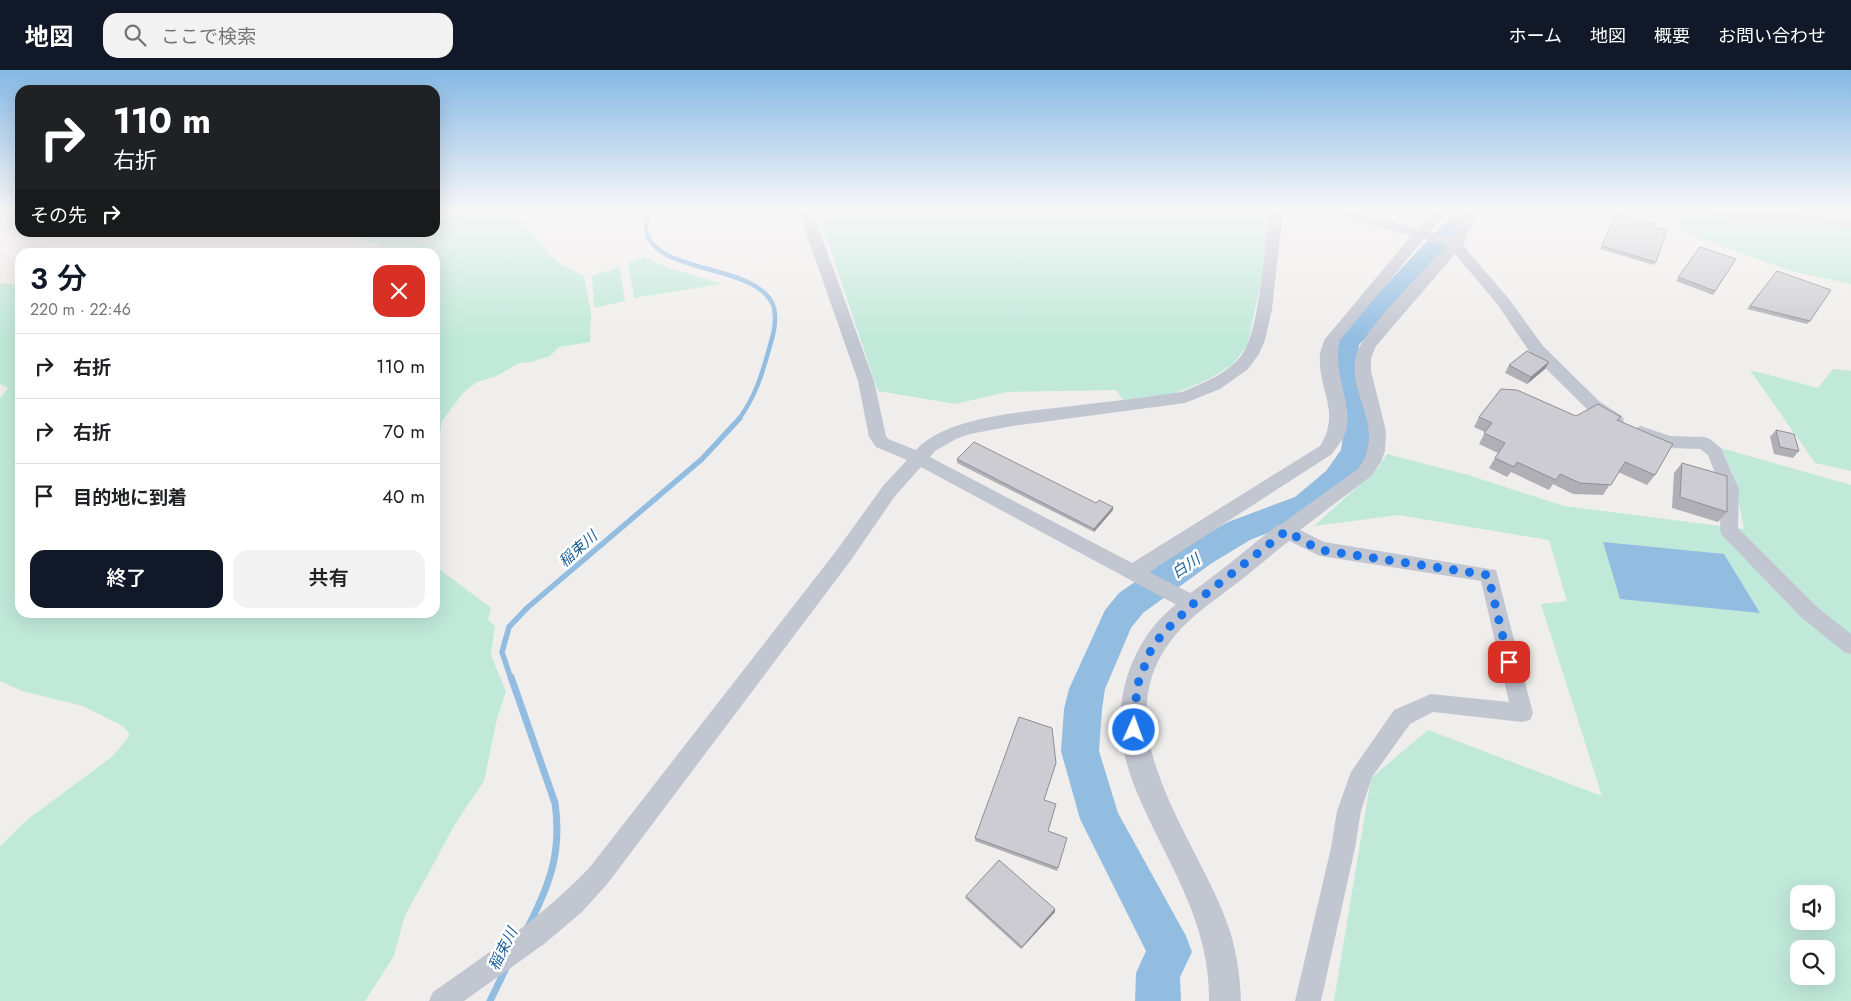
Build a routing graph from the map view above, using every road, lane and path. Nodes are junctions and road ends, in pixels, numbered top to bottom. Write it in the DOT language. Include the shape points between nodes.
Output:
graph roads {
  1 [pos="820,253"];
  2 [pos="1271,253"];
  3 [pos="1404,253"];
  4 [pos="1447,253"];
  5 [pos="1462,253"];
  6 [pos="918,458"];
  7 [pos="1286,531"];
  8 [pos="1133,572"];
  9 [pos="1193,604"];
  10 [pos="1851,646"];
  11 [pos="535,935"];
  12 [pos="491,967"];
  13 [pos="442,1001"];
  14 [pos="1225,1001"];
  15 [pos="1308,1001"];
  1 -- 6 [label="street" via="866,381 878,437 882,443"];
  2 -- 6 [label="street" via="1257,340 1251,354 1230,376 1185,397 967,429 938,441"];
  3 -- 8 [label="street" via="1335,333 1329,345 1327,357 1340,416 1336,440 1326,450"];
  4 -- 7 [label="street" via="1373,336 1365,351 1362,364 1364,379 1377,428 1374,460 1365,472"];
  5 -- 10 [label="street" via="1504,302 1532,344 1593,405 1653,437 1669,442 1704,443 1715,452 1730,489 1729,530 1809,612"];
  6 -- 8 [label="street"];
  6 -- 11 [label="street" via="889,491 844,555 599,874 573,903"];
  7 -- 9 [label="street"];
  7 -- 15 [label="street" via="1320,550 1488,575 1522,714 1431,703 1402,716 1362,772 1349,811"];
  8 -- 9 [label="street"];
  9 -- 14 [label="street" via="1162,634 1150,652 1137,686 1134,730 1138,756 1217,936 1226,978"];
  11 -- 12 [label="street"];
  12 -- 13 [label="street"];
}
